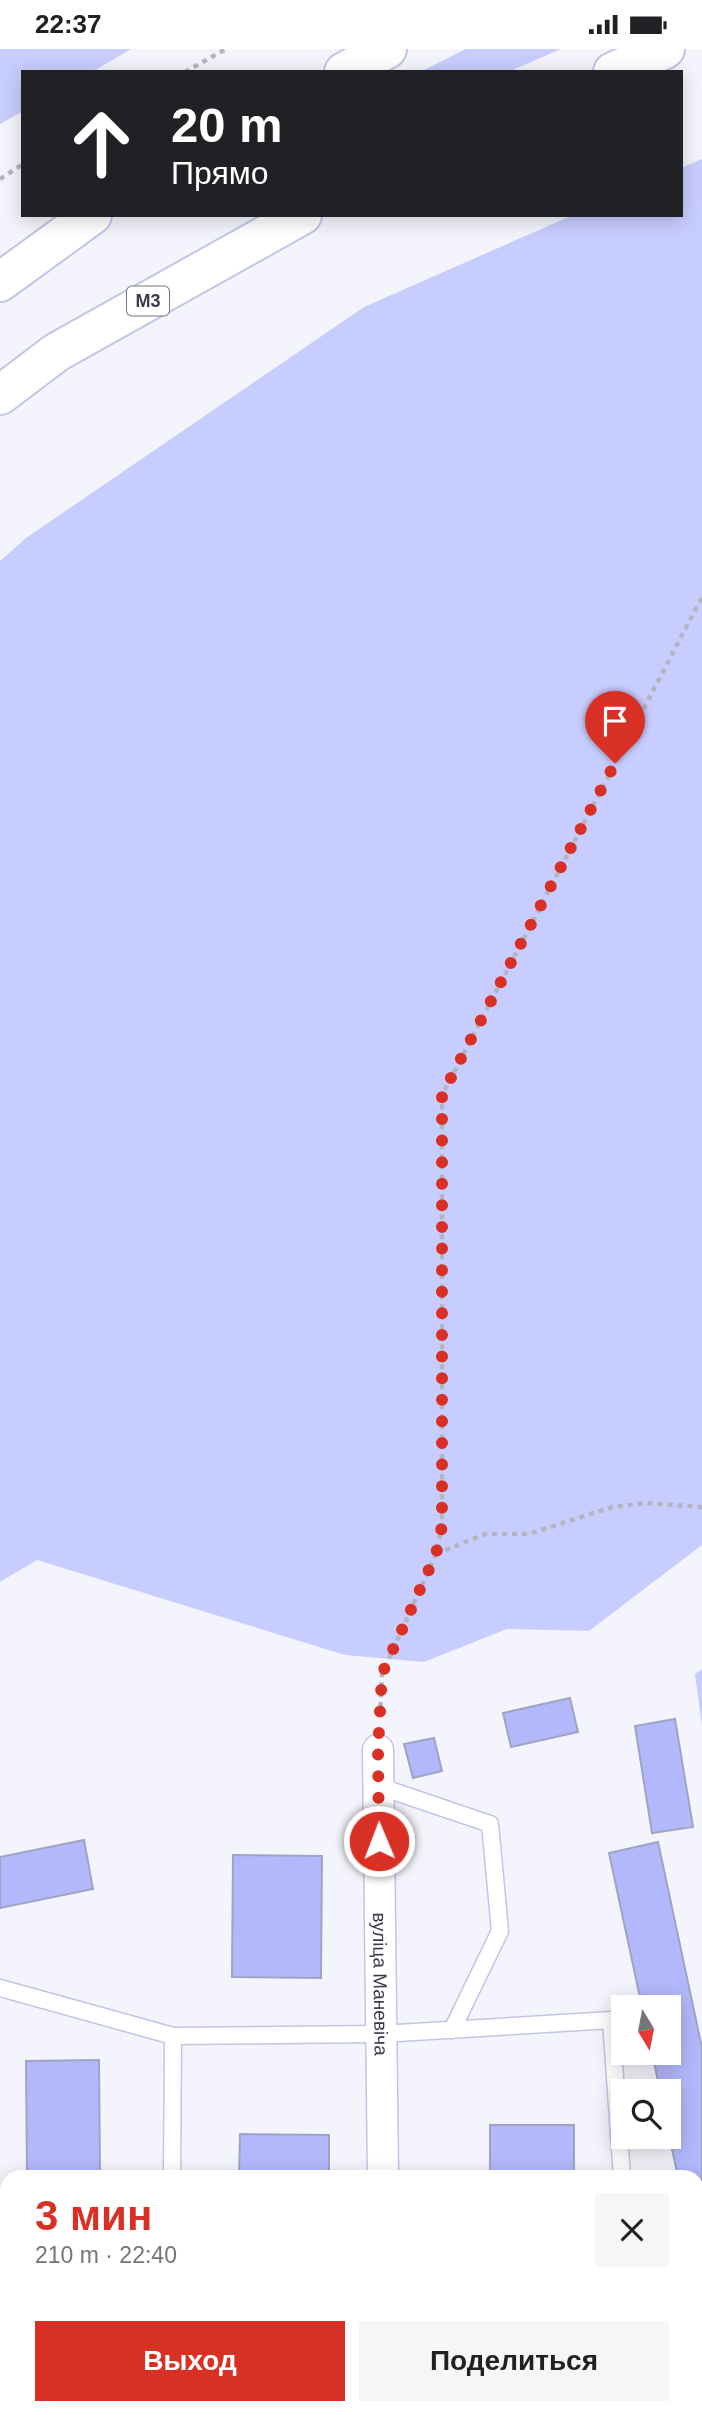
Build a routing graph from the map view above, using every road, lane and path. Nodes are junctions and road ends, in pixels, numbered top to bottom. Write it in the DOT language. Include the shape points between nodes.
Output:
graph roads {
  1 [pos="226,49"];
  2 [pos="387,49"];
  3 [pos="665,49"];
  4 [pos="189,70"];
  5 [pos="348,70"];
  6 [pos="618,70"];
  7 [pos="21,165"];
  8 [pos="0,179"];
  9 [pos="89,217"];
  10 [pos="298,217"];
  11 [pos="0,282"];
  12 [pos="0,395"];
  13 [pos="702,597"];
  14 [pos="702,1507"];
  15 [pos="436,1554"];
  16 [pos="378,1750"];
  17 [pos="378,1786"];
  18 [pos="0,1988"];
  19 [pos="452,2030"];
  20 [pos="382,2034"];
  21 [pos="173,2036"];
  22 [pos="172,2170"];
  23 [pos="383,2170"];
  24 [pos="622,2170"];
  1 -- 4 [label="path"];
  2 -- 5 [label="highway"];
  3 -- 6 [label="highway"];
  7 -- 8 [label="path"];
  9 -- 11 [label="highway"];
  10 -- 12 [label="highway, М3" via="57,352"];
  13 -- 15 [label="path" via="442,1095 442,1526"];
  14 -- 15 [label="path" via="647,1503 612,1507 529,1534 485,1535"];
  15 -- 16 [label="path" via="382,1674"];
  16 -- 17 [label="street, вуліца Маневіча"];
  17 -- 19 [label="lane" via="490,1824 500,1931"];
  17 -- 20 [label="street, вуліца Маневіча"];
  18 -- 21 [label="lane"];
  19 -- 20 [label="lane"];
  19 -- 24 [label="lane" via="611,2020"];
  20 -- 21 [label="lane"];
  20 -- 23 [label="street, вуліца Маневіча"];
  21 -- 22 [label="lane"];
}
